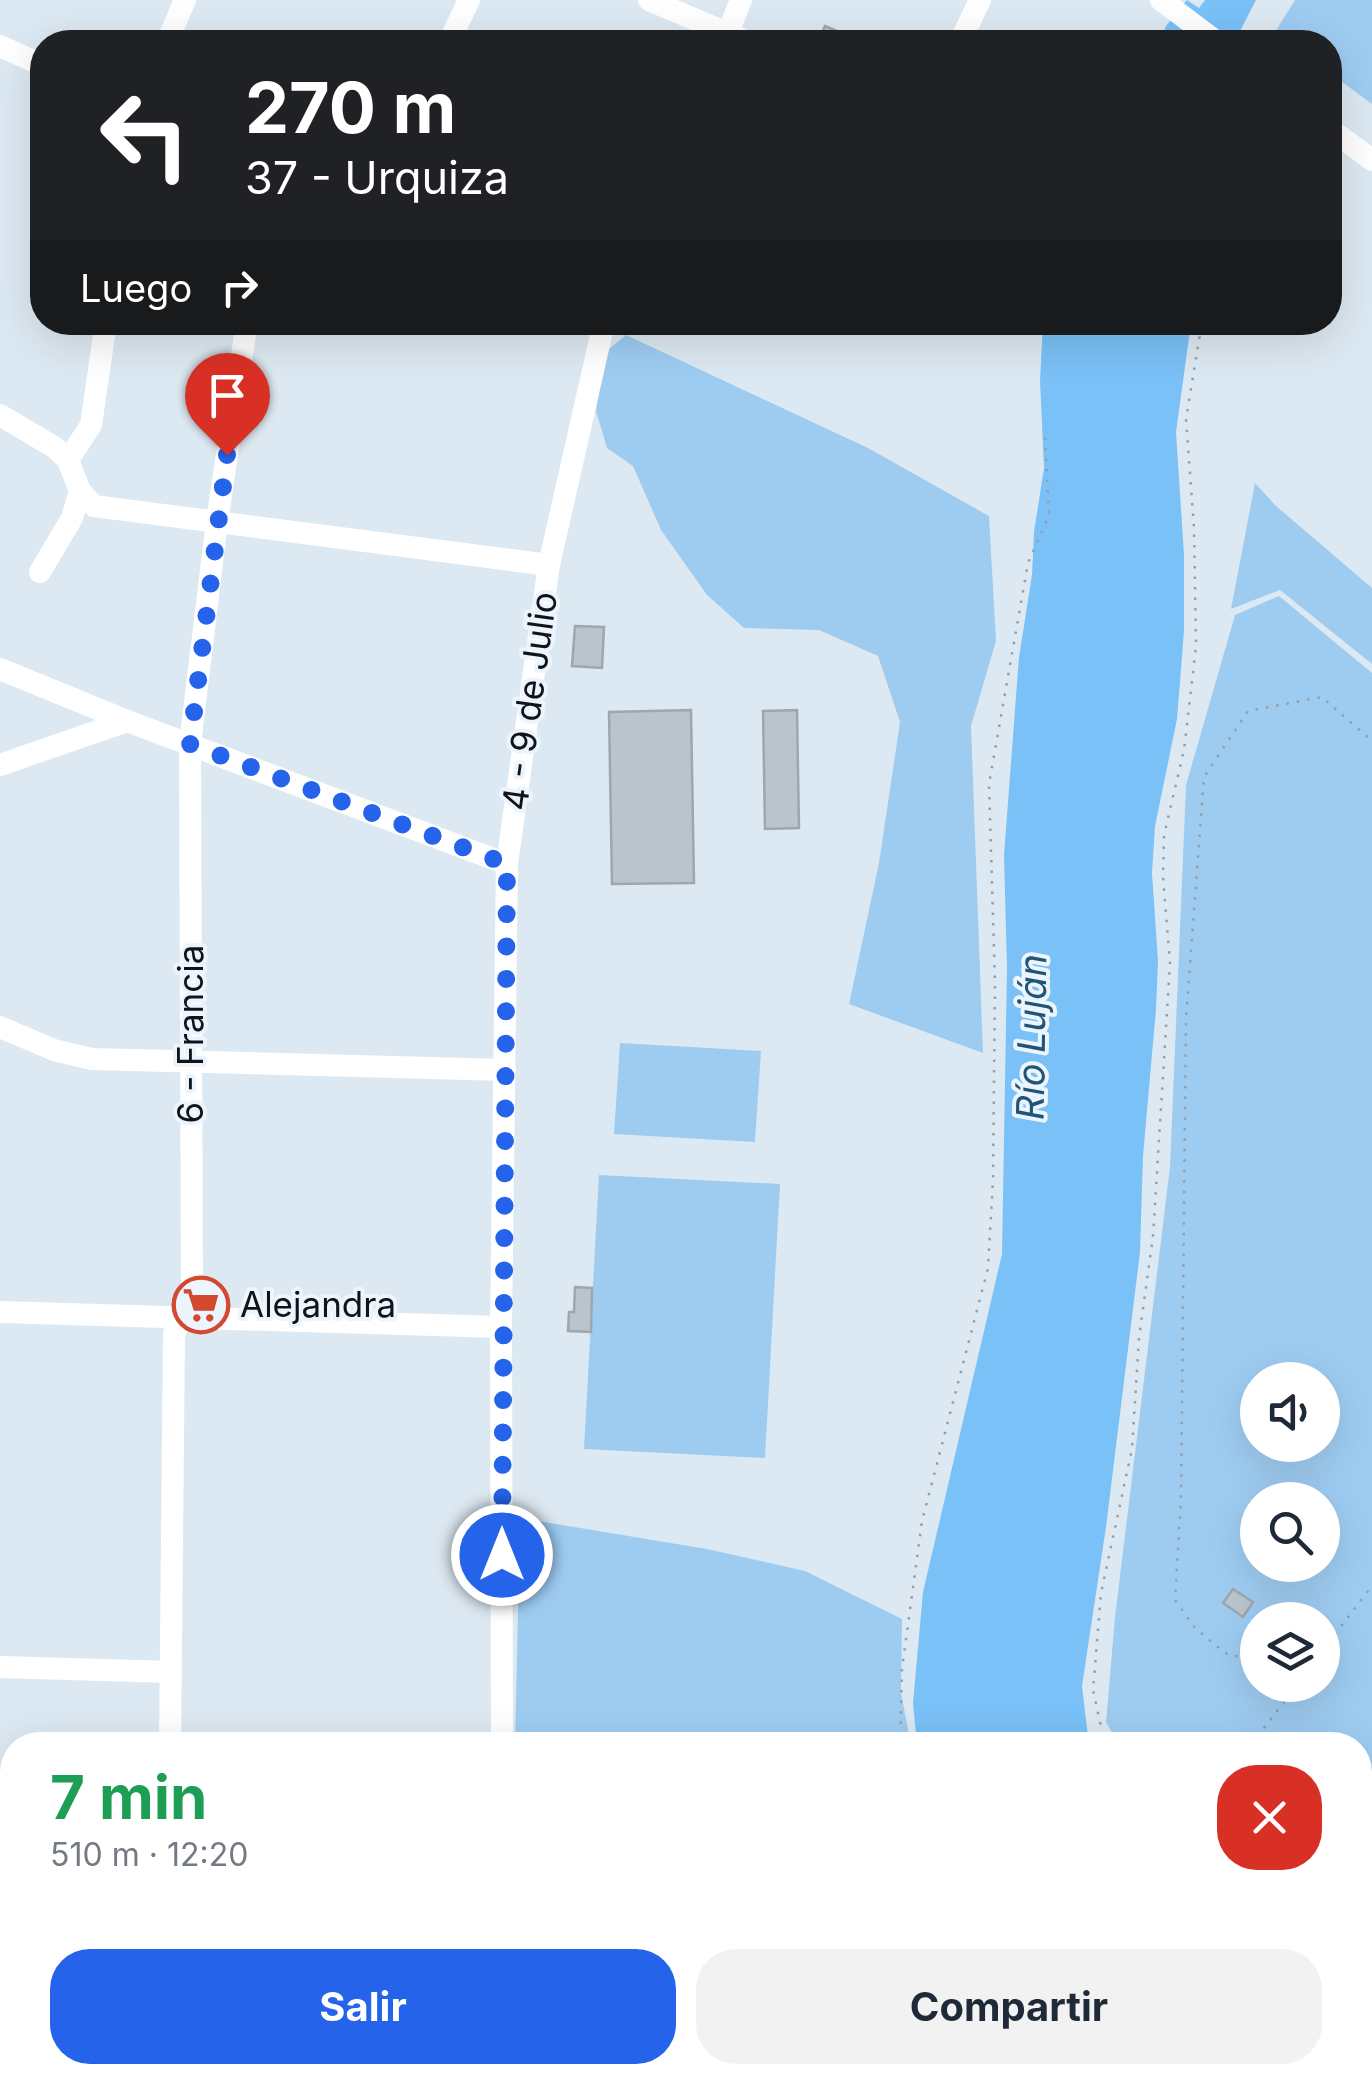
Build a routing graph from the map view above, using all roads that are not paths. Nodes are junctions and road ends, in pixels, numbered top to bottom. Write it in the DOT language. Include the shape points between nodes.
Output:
graph roads {
  1 [pos="185,0"];
  2 [pos="469,0"];
  3 [pos="649,0"];
  4 [pos="741,0"];
  5 [pos="980,0"];
  6 [pos="1161,0"];
  7 [pos="172,30"];
  8 [pos="455,30"];
  9 [pos="712,30"];
  10 [pos="735,30"];
  11 [pos="966,30"];
  12 [pos="1201,30"];
  13 [pos="0,46"];
  14 [pos="30,60"];
  15 [pos="1342,138"];
  16 [pos="1372,160"];
  17 [pos="104,335"];
  18 [pos="245,335"];
  19 [pos="601,335"];
  20 [pos="0,415"];
  21 [pos="68,460"];
  22 [pos="80,490"];
  23 [pos="218,521"];
  24 [pos="548,565"];
  25 [pos="40,572"];
  26 [pos="0,669"];
  27 [pos="127,721"];
  28 [pos="190,744"];
  29 [pos="0,765"];
  30 [pos="507,864"];
  31 [pos="0,1028"];
  32 [pos="192,1060"];
  33 [pos="504,1070"];
  34 [pos="0,1312"];
  35 [pos="182,1315"];
  36 [pos="501,1327"];
  37 [pos="0,1667"];
  38 [pos="171,1672"];
  39 [pos="170,1732"];
  40 [pos="502,1732"];
  1 -- 7 [label="street"];
  2 -- 8 [label="street"];
  3 -- 9 [label="street"];
  4 -- 10 [label="street"];
  5 -- 11 [label="street"];
  6 -- 12 [label="street"];
  13 -- 14 [label="street"];
  15 -- 16 [label="street"];
  17 -- 21 [label="street" via="91,426"];
  18 -- 23 [label="street, 6 - Francia"];
  19 -- 24 [label="street, 4 - 9 de Julio"];
  20 -- 21 [label="street"];
  21 -- 22 [label="street"];
  22 -- 23 [label="street" via="94,506"];
  22 -- 25 [label="street" via="72,518"];
  23 -- 24 [label="street"];
  23 -- 28 [label="street, 6 - Francia"];
  24 -- 30 [label="street, 4 - 9 de Julio"];
  26 -- 27 [label="street"];
  27 -- 28 [label="street"];
  27 -- 29 [label="street"];
  28 -- 30 [label="street"];
  28 -- 32 [label="street, 6 - Francia"];
  30 -- 33 [label="street, 4 - 9 de Julio"];
  31 -- 32 [label="street" via="92,1060"];
  32 -- 33 [label="street"];
  32 -- 35 [label="street, 6 - Francia" via="192,1299"];
  33 -- 36 [label="street, 4 - 9 de Julio"];
  34 -- 35 [label="street"];
  35 -- 36 [label="street"];
  35 -- 38 [label="street, 6 - Francia" via="174,1334"];
  36 -- 40 [label="street, 4 - 9 de Julio"];
  37 -- 38 [label="street"];
  38 -- 39 [label="street, 6 - Francia"];
}
